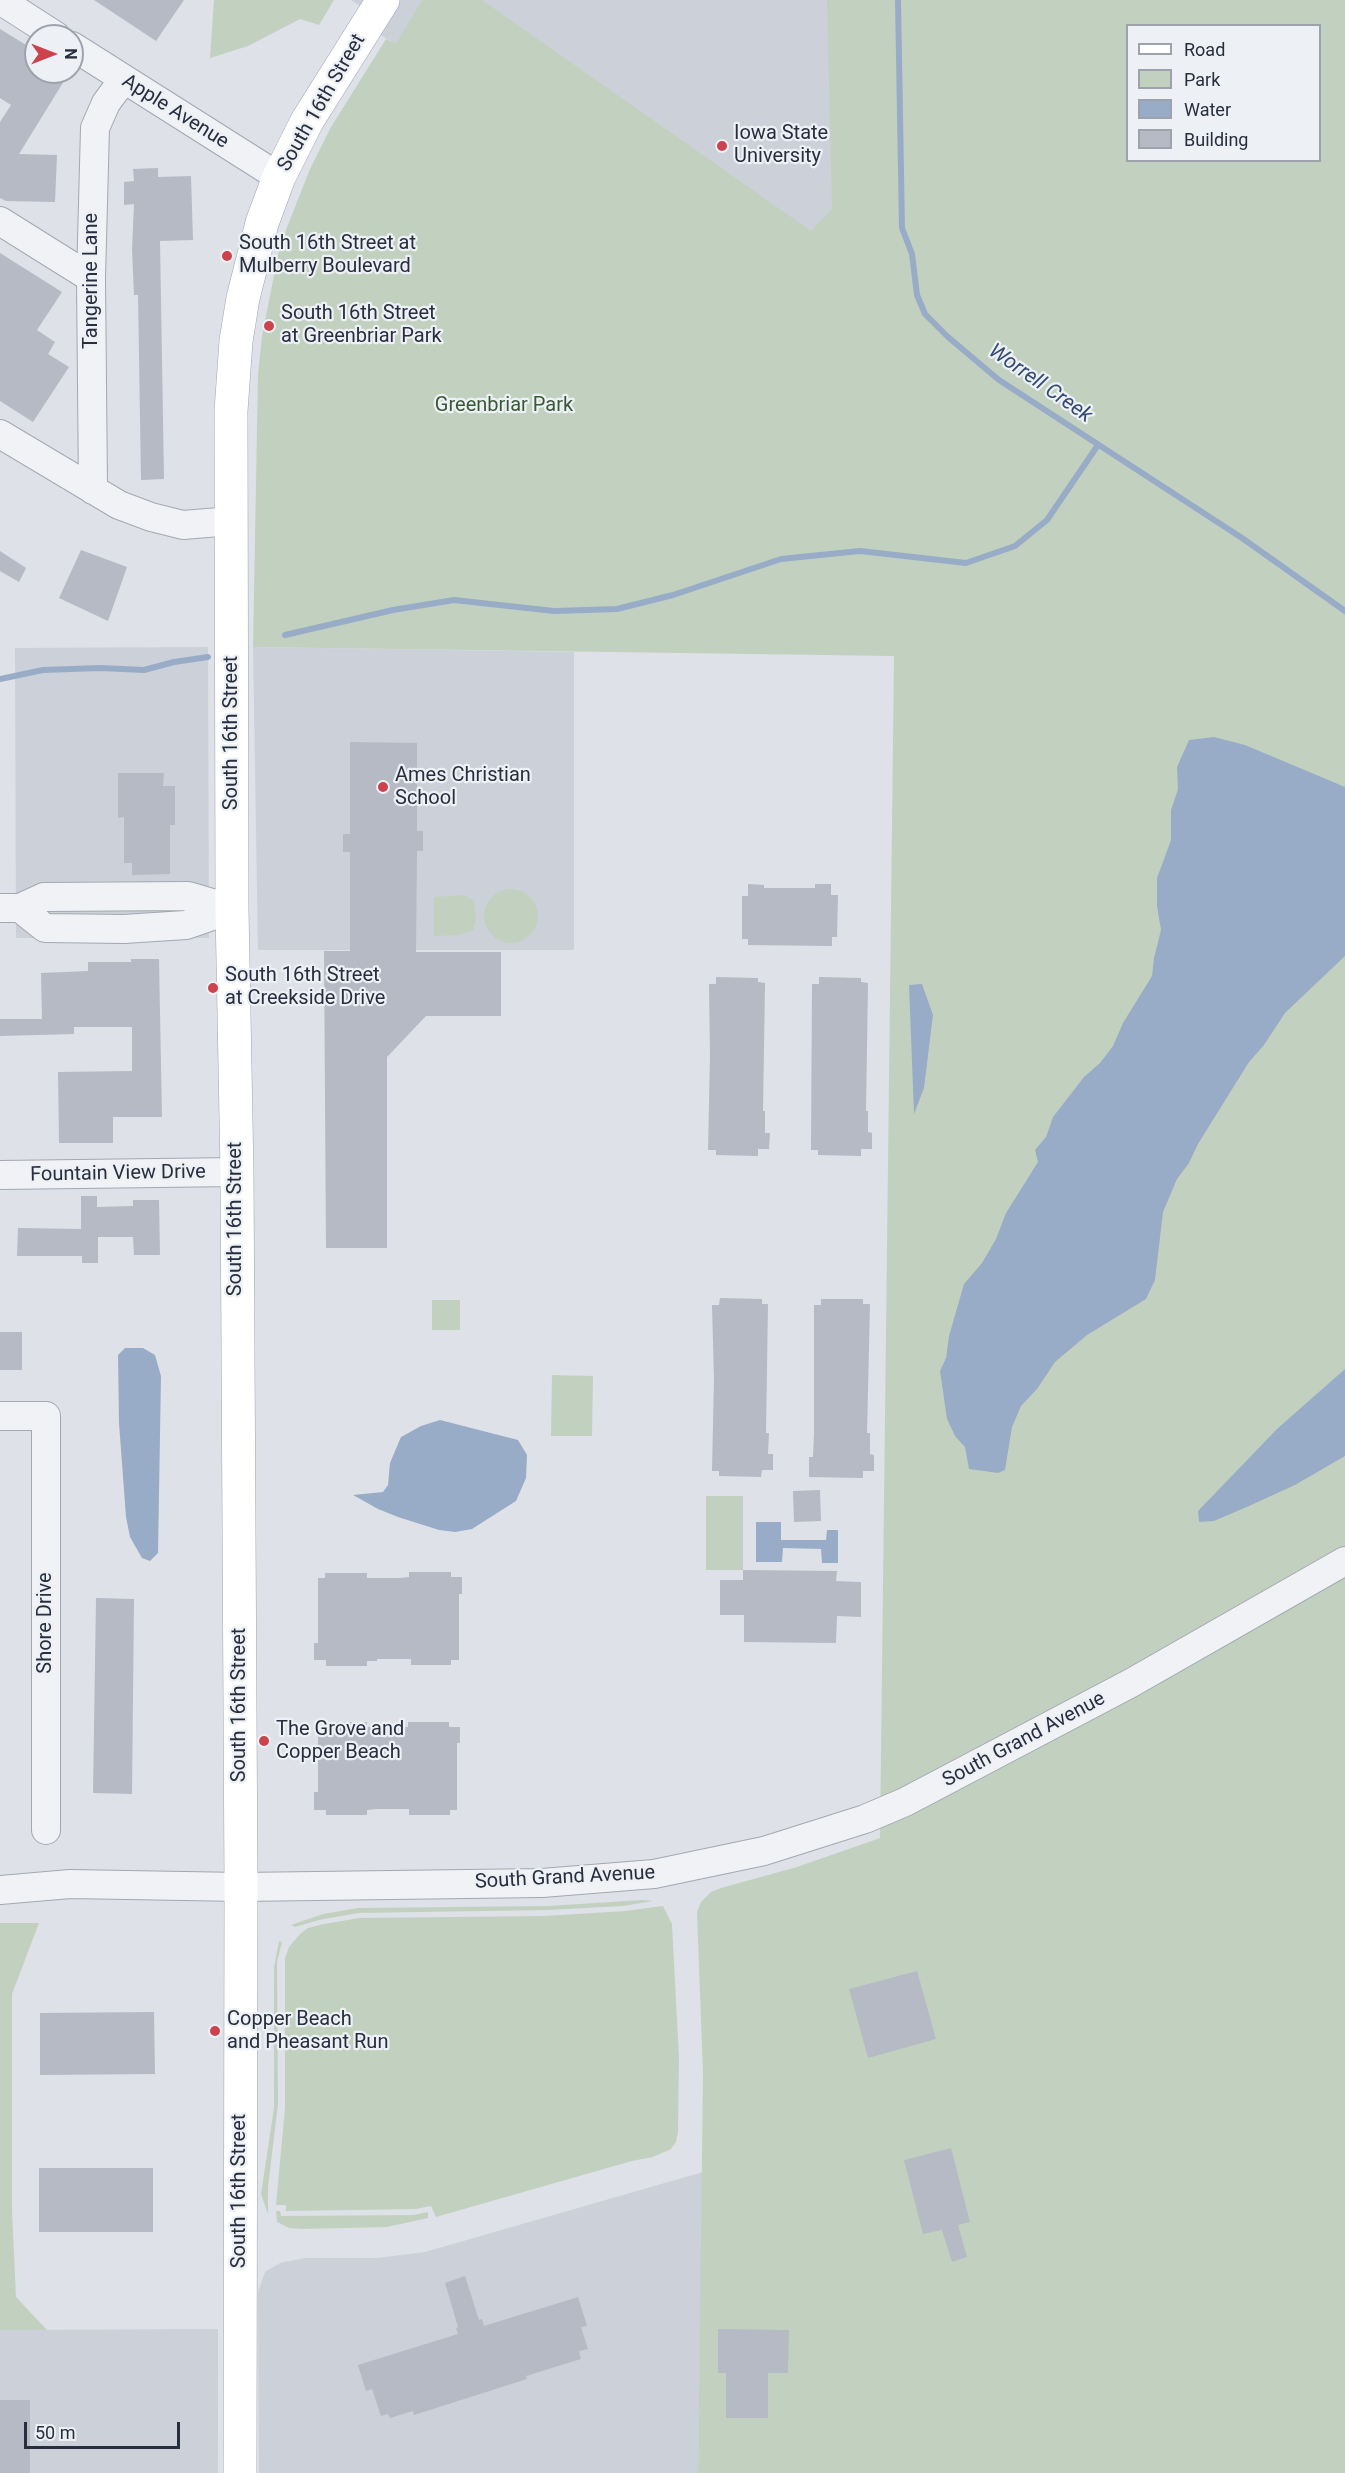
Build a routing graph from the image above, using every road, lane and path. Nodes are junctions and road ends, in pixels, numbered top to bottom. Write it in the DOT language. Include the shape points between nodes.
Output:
graph roads {
  1 [pos="0,0"];
  2 [pos="383,0"];
  3 [pos="37,24"];
  4 [pos="84,54"];
  5 [pos="123,80"];
  6 [pos="279,177"];
  7 [pos="0,221"];
  8 [pos="91,278"];
  9 [pos="0,434"];
  10 [pos="93,490"];
  11 [pos="232,521"];
  12 [pos="10,908"];
  13 [pos="232,909"];
  14 [pos="237,1172"];
  15 [pos="0,1176"];
  16 [pos="0,1416"];
  17 [pos="1345,1561"];
  18 [pos="46,1830"];
  19 [pos="241,1887"];
  20 [pos="0,1890"];
  21 [pos="240,2473"];
  1 -- 3 [label="street"];
  2 -- 6 [label="main road, South 16th Street"];
  4 -- 5 [label="street, Apple Avenue"];
  5 -- 6 [label="street, Apple Avenue"];
  5 -- 8 [label="street, Tangerine Lane" via="106,103 95,128"];
  6 -- 11 [label="main road, South 16th Street" via="250,263 236,341 231,411"];
  7 -- 8 [label="street"];
  8 -- 10 [label="street, Tangerine Lane"];
  9 -- 10 [label="street"];
  10 -- 11 [label="street" via="151,518 183,525"];
  11 -- 13 [label="main road, South 16th Street"];
  12 -- 13 [label="street" via="44,897 188,896"];
  13 -- 14 [label="main road, South 16th Street"];
  14 -- 15 [label="street, Fountain View Drive"];
  14 -- 19 [label="main road, South 16th Street"];
  16 -- 18 [label="street, Shore Drive" via="46,1416"];
  17 -- 19 [label="street, South Grand Avenue" via="1131,1683 905,1802 764,1851 671,1871 599,1880"];
  19 -- 20 [label="street, South Grand Avenue" via="70,1884"];
  19 -- 21 [label="main road, South 16th Street"];
}
